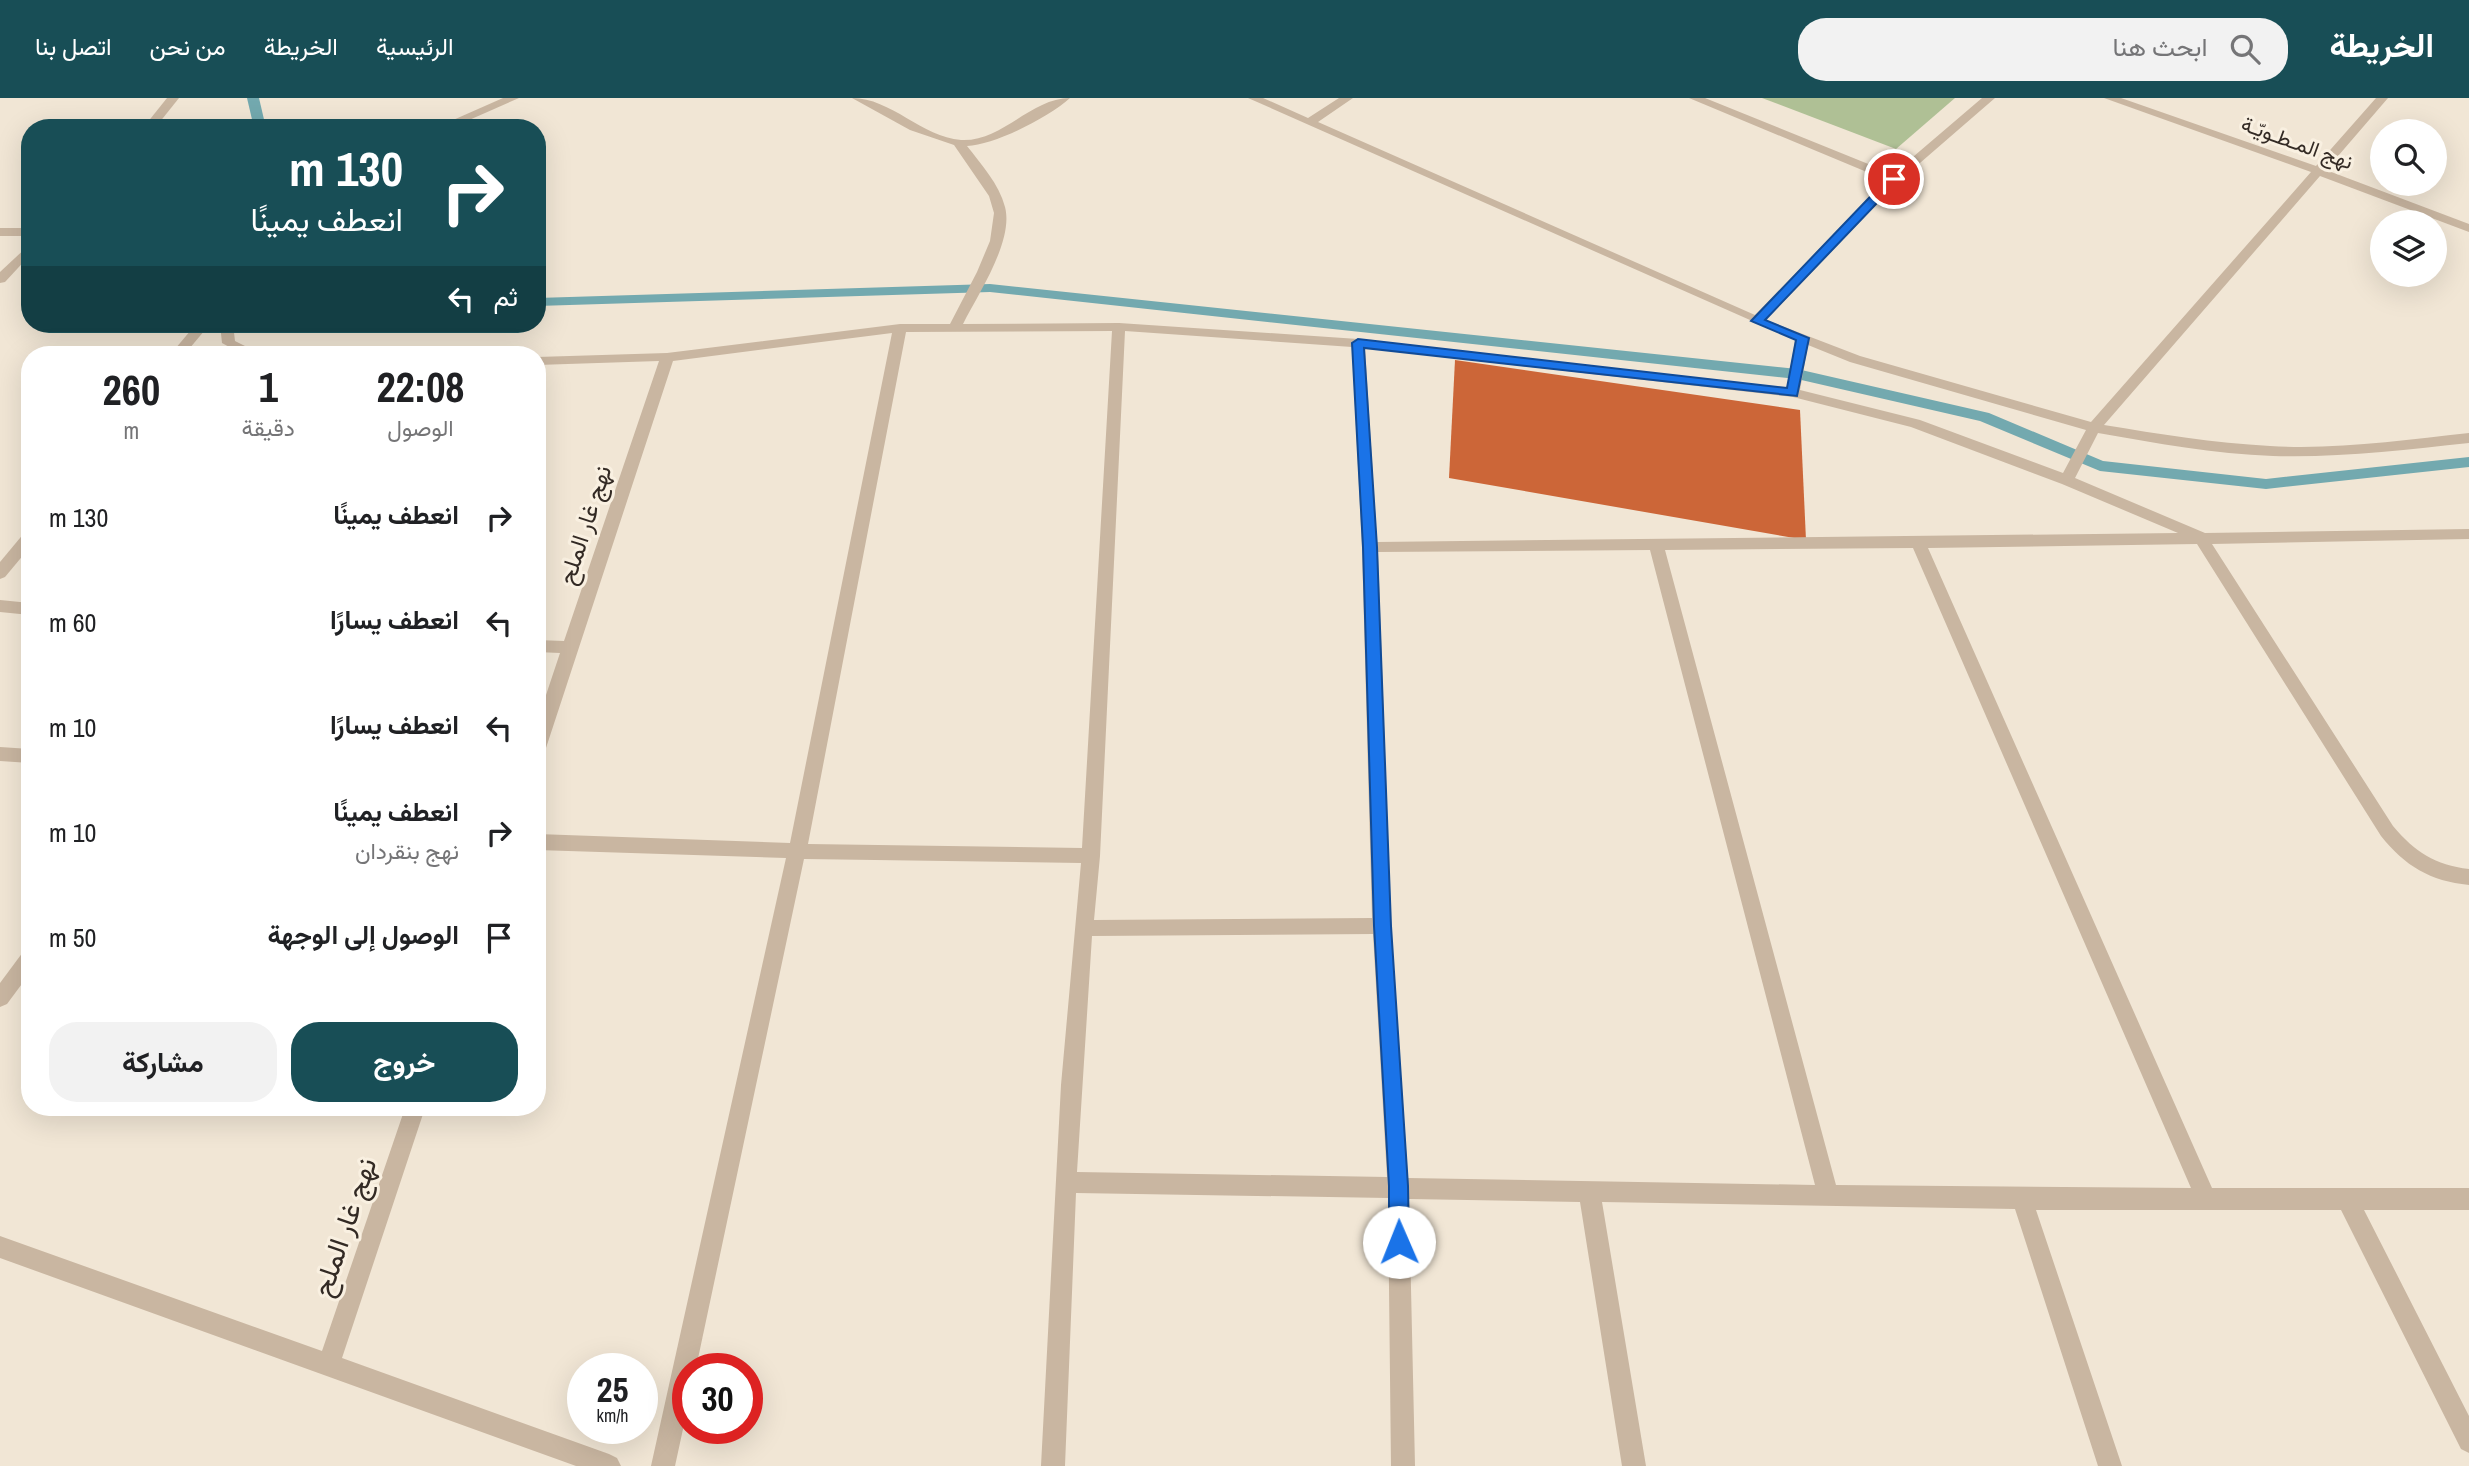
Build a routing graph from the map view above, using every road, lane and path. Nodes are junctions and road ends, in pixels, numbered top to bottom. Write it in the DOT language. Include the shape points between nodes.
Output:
graph roads {
  1 [pos="173,98"];
  2 [pos="513,98"];
  3 [pos="858,98"];
  4 [pos="1064,98"];
  5 [pos="1254,98"];
  6 [pos="1347,98"];
  7 [pos="1695,98"];
  8 [pos="1989,98"];
  9 [pos="2110,98"];
  10 [pos="2382,98"];
  11 [pos="156,119"];
  12 [pos="463,119"];
  13 [pos="1310,122"];
  14 [pos="959,144"];
  15 [pos="2318,171"];
  16 [pos="1894,179"];
  17 [pos="2469,228"];
  18 [pos="0,232"];
  19 [pos="21,232"];
  20 [pos="21,257"];
  21 [pos="0,279"];
  22 [pos="1757,321"];
  23 [pos="1119,327"];
  24 [pos="900,328"];
  25 [pos="954,328"];
  26 [pos="1802,338"];
  27 [pos="1358,343"];
  28 [pos="667,357"];
  29 [pos="546,361"];
  30 [pos="1793,393"];
  31 [pos="2094,428"];
  32 [pos="2469,439"];
  33 [pos="2067,480"];
  34 [pos="2469,534"];
  35 [pos="2200,537"];
  36 [pos="1918,543"];
  37 [pos="1656,545"];
  38 [pos="21,547"];
  39 [pos="1370,547"];
  40 [pos="0,573"];
  41 [pos="0,606"];
  42 [pos="21,608"];
  43 [pos="546,647"];
  44 [pos="572,648"];
  45 [pos="546,722"];
  46 [pos="0,754"];
  47 [pos="21,755"];
  48 [pos="546,842"];
  49 [pos="797,851"];
  50 [pos="1091,856"];
  51 [pos="2469,877"];
  52 [pos="1382,926"];
  53 [pos="1083,928"];
  54 [pos="21,978"];
  55 [pos="0,998"];
  56 [pos="412,1116"];
  57 [pos="1067,1182"];
  58 [pos="1398,1186"];
  59 [pos="1589,1190"];
  60 [pos="1828,1194"];
  61 [pos="2346,1198"];
  62 [pos="2022,1199"];
  63 [pos="2206,1199"];
  64 [pos="2469,1199"];
  65 [pos="0,1248"];
  66 [pos="328,1366"];
  67 [pos="2469,1441"];
  68 [pos="609,1466"];
  69 [pos="663,1466"];
  70 [pos="1053,1466"];
  71 [pos="1403,1466"];
  72 [pos="1634,1466"];
  73 [pos="2110,1466"];
  1 -- 11 [label="street"];
  2 -- 12 [label="street"];
  3 -- 14 [label="street"];
  4 -- 14 [label="street" via="983,141"];
  5 -- 13 [label="street"];
  6 -- 13 [label="street"];
  7 -- 16 [label="street"];
  8 -- 16 [label="street"];
  9 -- 15 [label="street, نهج المـطـويّـة"];
  10 -- 15 [label="street"];
  13 -- 22 [label="street"];
  14 -- 25 [label="street" via="1000,211 986,263"];
  15 -- 17 [label="street, نهج المـطـويّـة"];
  15 -- 31 [label="street"];
  16 -- 22 [label="street"];
  18 -- 19 [label="street"];
  20 -- 21 [label="street"];
  22 -- 26 [label="street"];
  23 -- 25 [label="street"];
  23 -- 27 [label="street"];
  23 -- 50 [label="street"];
  24 -- 25 [label="street"];
  24 -- 28 [label="street"];
  24 -- 49 [label="street"];
  26 -- 30 [label="street"];
  26 -- 31 [label="street" via="1855,359"];
  27 -- 30 [label="street"];
  27 -- 39 [label="street"];
  28 -- 29 [label="street"];
  28 -- 44 [label="street, نهج غار الملح"];
  30 -- 33 [label="street" via="1915,423"];
  31 -- 32 [label="street" via="2272,451 2369,449"];
  31 -- 33 [label="street"];
  33 -- 35 [label="street"];
  34 -- 35 [label="street"];
  35 -- 36 [label="street"];
  35 -- 51 [label="street" via="2387,831 2408,856 2428,869"];
  36 -- 37 [label="street"];
  36 -- 63 [label="street"];
  37 -- 39 [label="street"];
  37 -- 60 [label="street"];
  38 -- 40 [label="street"];
  39 -- 52 [label="street"];
  41 -- 42 [label="street"];
  43 -- 44 [label="street"];
  44 -- 45 [label="street, نهج غار الملح"];
  46 -- 47 [label="street"];
  48 -- 49 [label="street"];
  49 -- 50 [label="street"];
  49 -- 69 [label="street"];
  50 -- 53 [label="street"];
  52 -- 53 [label="street"];
  52 -- 58 [label="street"];
  53 -- 57 [label="street"];
  54 -- 55 [label="street"];
  56 -- 66 [label="street, نهج غار الملح"];
  57 -- 58 [label="street"];
  57 -- 70 [label="street"];
  58 -- 59 [label="street"];
  58 -- 71 [label="street"];
  59 -- 60 [label="street"];
  59 -- 72 [label="street"];
  60 -- 62 [label="street"];
  61 -- 63 [label="street"];
  61 -- 64 [label="street"];
  61 -- 67 [label="street"];
  62 -- 63 [label="street"];
  62 -- 73 [label="street"];
  65 -- 66 [label="street"];
  66 -- 68 [label="street"];
}
